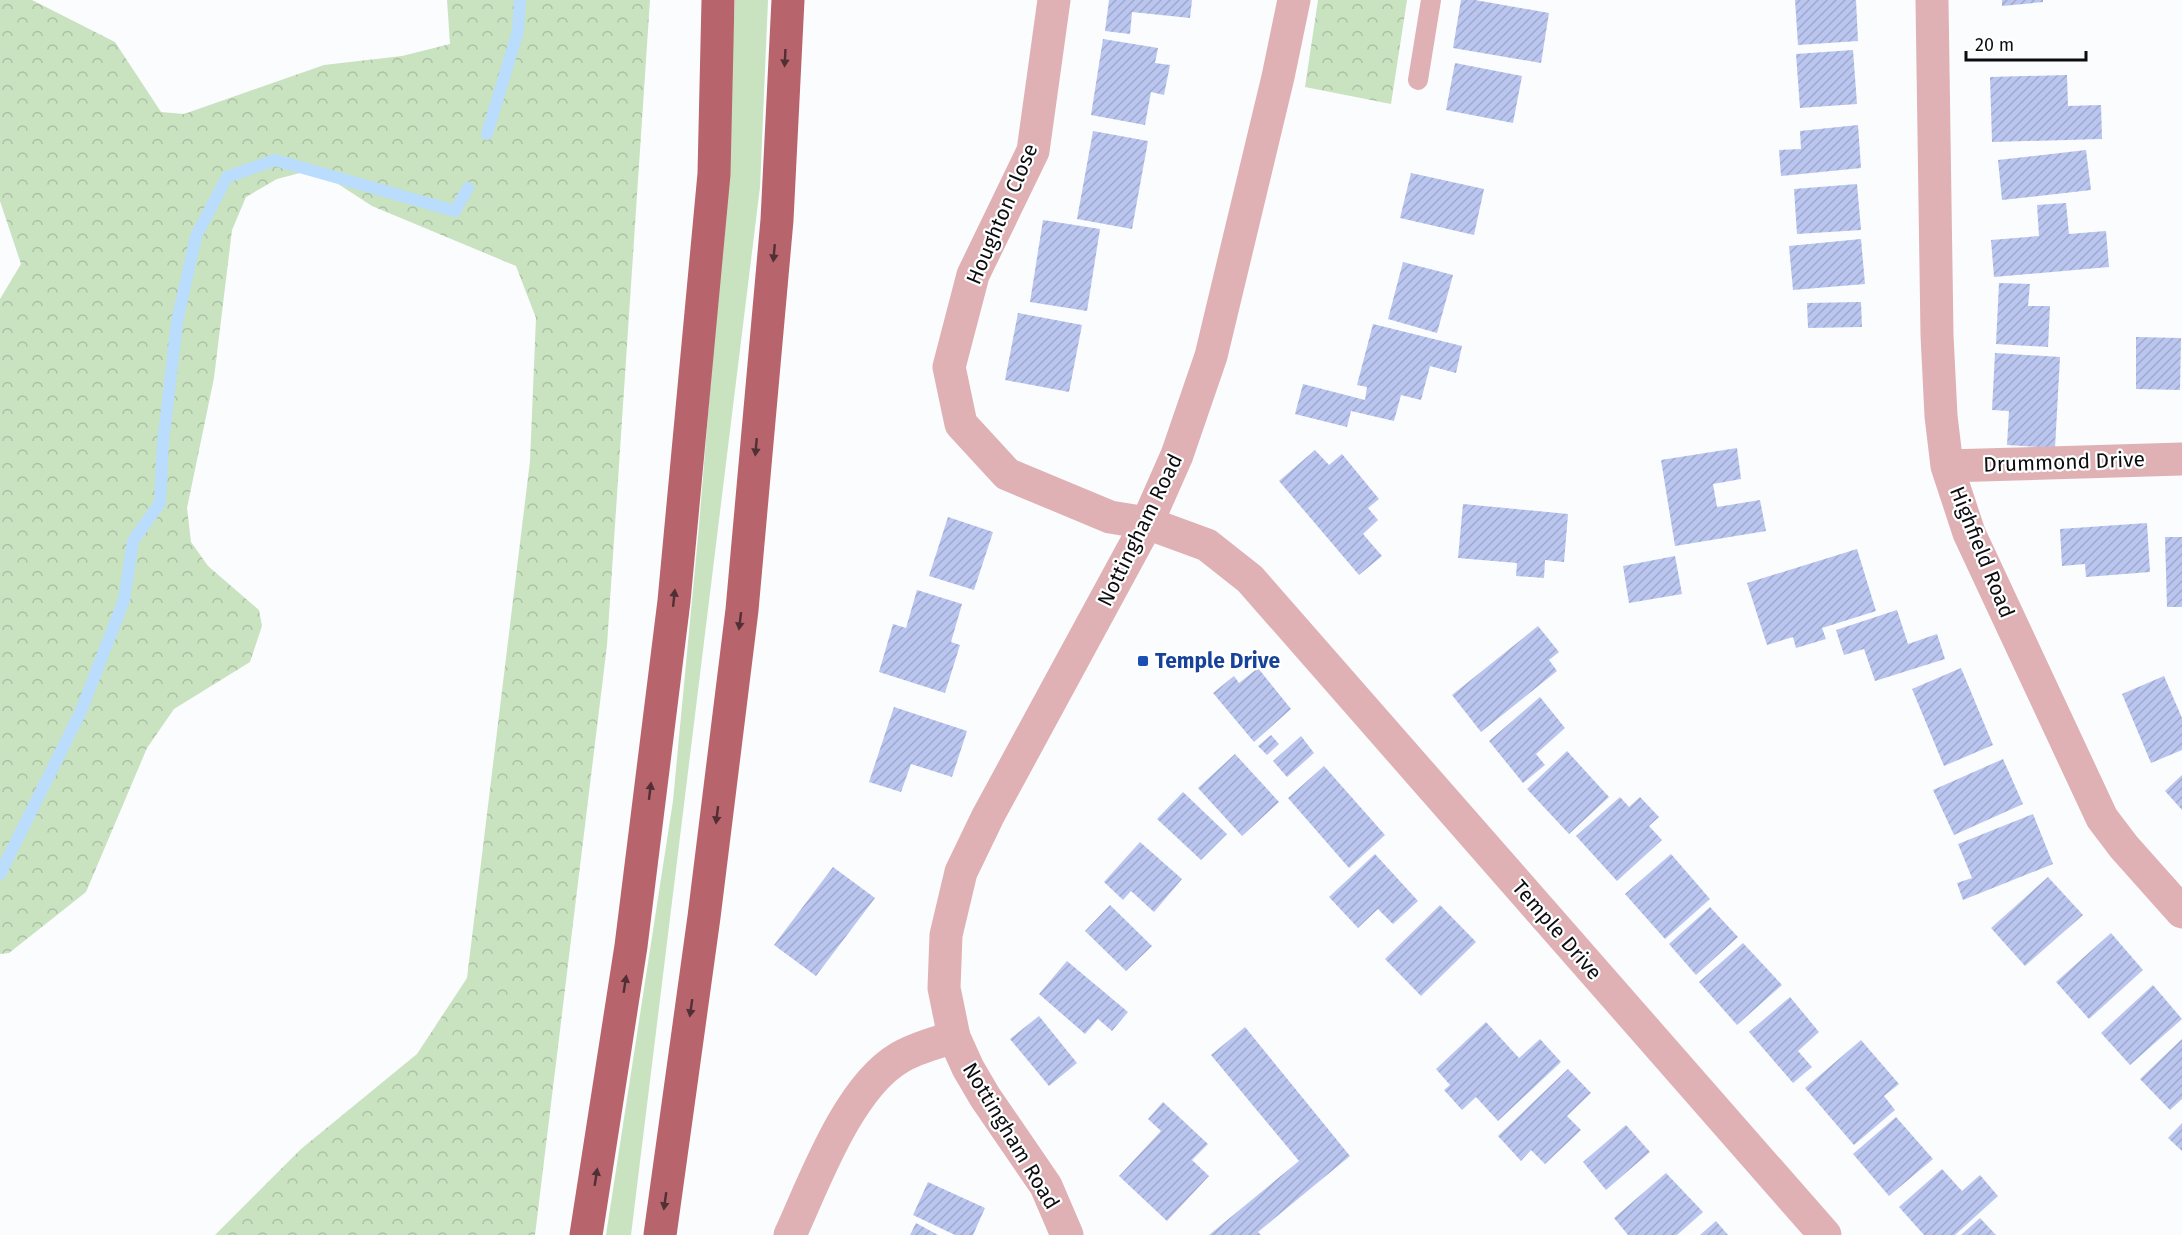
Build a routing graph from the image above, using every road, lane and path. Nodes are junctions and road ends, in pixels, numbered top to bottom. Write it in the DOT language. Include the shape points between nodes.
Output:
graph roads {
  1 [pos="718,0"];
  2 [pos="788,0"];
  3 [pos="1054,0"];
  4 [pos="1294,0"];
  5 [pos="1431,0"];
  6 [pos="1932,0"];
  7 [pos="1418,80"];
  8 [pos="2182,459"];
  9 [pos="1947,466"];
  10 [pos="1147,523"];
  11 [pos="2182,912"];
  12 [pos="954,1037"];
  13 [pos="586,1235"];
  14 [pos="660,1235"];
  15 [pos="790,1235"];
  16 [pos="1066,1235"];
  17 [pos="1825,1235"];
  13 -- 1 [label="highway, one-way" via="631,946 674,601 714,174"];
  2 -- 14 [label="highway, one-way" via="777,220 742,610"];
  3 -- 10 [label="street, Houghton Close" via="1032,151 973,275 949,367 961,424 1007,474 1110,517"];
  4 -- 10 [label="street, Nottingham Road" via="1211,356 1177,455"];
  5 -- 7 [label="lane"];
  6 -- 9 [label="street, Highfield Road" via="1937,335"];
  8 -- 9 [label="street, Drummond Drive"];
  9 -- 11 [label="street, Highfield Road" via="1969,533 2102,818"];
  10 -- 12 [label="street, Nottingham Road" via="961,872 946,935 944,988"];
  10 -- 17 [label="street, Temple Drive" via="1207,545 1250,579"];
  12 -- 15 [label="street, Nottingham Road" via="899,1058 872,1080 841,1125"];
  12 -- 16 [label="street, Nottingham Road" via="985,1097 1046,1186"];
}
